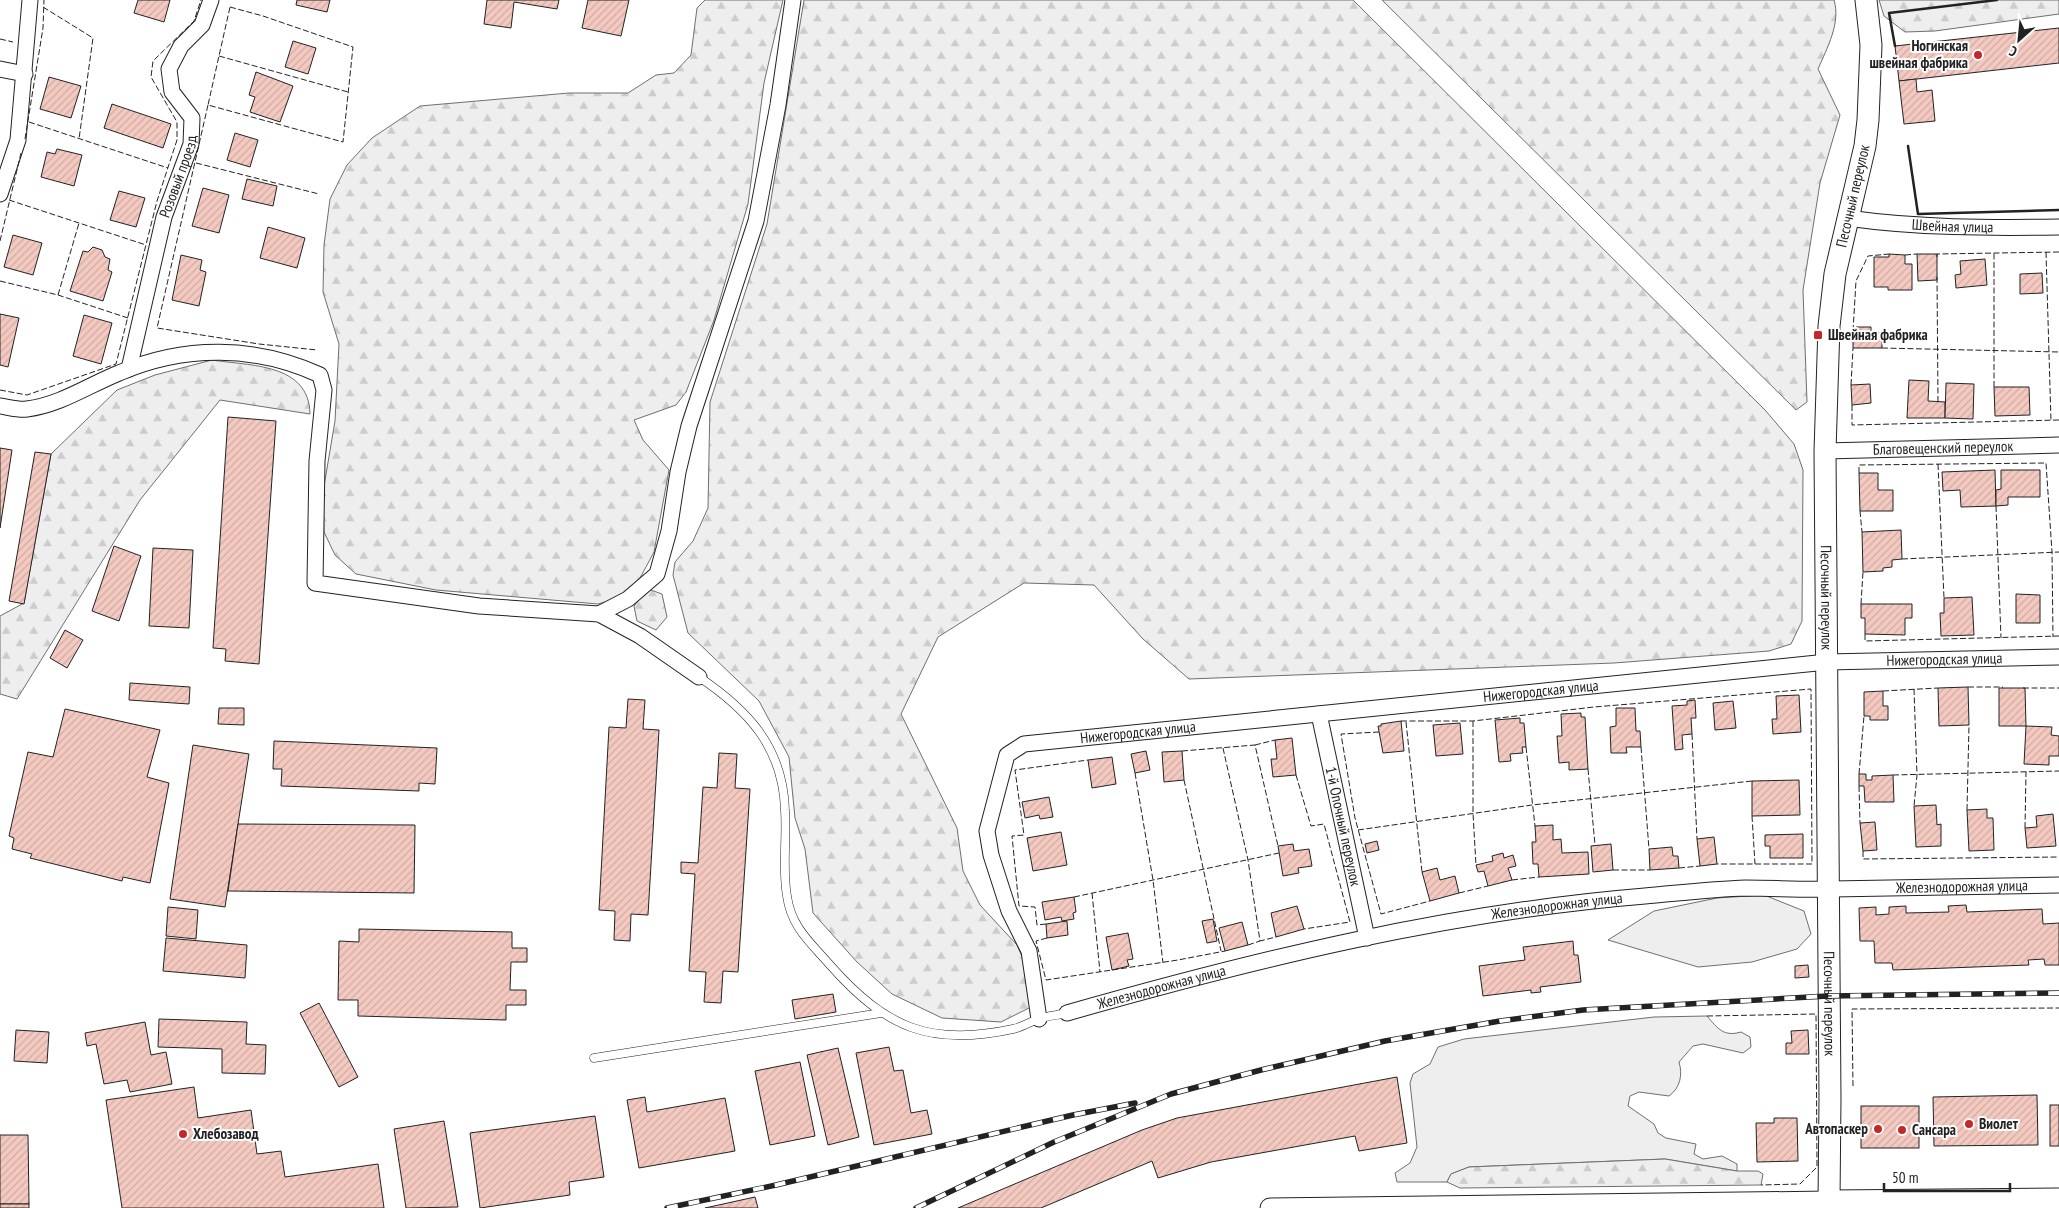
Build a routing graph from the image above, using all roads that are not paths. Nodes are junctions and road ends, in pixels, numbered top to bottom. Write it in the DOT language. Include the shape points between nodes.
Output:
graph roads {
  1 [pos="30,0"];
  2 [pos="211,0"];
  3 [pos="793,0"];
  4 [pos="1866,0"];
  5 [pos="0,69"];
  6 [pos="25,74"];
  7 [pos="0,194"];
  8 [pos="1847,218"];
  9 [pos="2059,227"];
  10 [pos="129,369"];
  11 [pos="0,406"];
  12 [pos="2059,445"];
  13 [pos="1825,451"];
  14 [pos="600,614"];
  15 [pos="2059,657"];
  16 [pos="1827,662"];
  17 [pos="699,677"];
  18 [pos="1319,714"];
  19 [pos="2059,885"];
  20 [pos="1828,890"];
  21 [pos="1366,938"];
  22 [pos="881,1013"];
  23 [pos="1067,1013"];
  24 [pos="1039,1018"];
  25 [pos="594,1058"];
  26 [pos="2059,1199"];
  27 [pos="1828,1205"];
  28 [pos="1517,1206"];
  29 [pos="1270,1208"];
  1 -- 6 [label="street"];
  2 -- 10 [label="street, Розовый проезд" via="202,25 181,46 169,70 172,92 192,118 191,144 164,217"];
  3 -- 14 [label="street" via="778,105 756,221 689,426 669,531 657,574 628,599"];
  4 -- 8 [label="main road, Песочный переулок" via="1872,67 1868,120 1865,146"];
  5 -- 6 [label="street"];
  6 -- 7 [label="street" via="18,140"];
  8 -- 9 [label="street, Швейная улица" via="1948,228"];
  8 -- 13 [label="main road, Песочный переулок" via="1833,284 1829,326"];
  10 -- 11 [label="street" via="60,401 26,409"];
  10 -- 14 [label="street" via="154,359 216,351 275,360 320,375 324,390 317,461 315,583 479,606"];
  12 -- 13 [label="street, Благовещенский переулок"];
  13 -- 16 [label="main road, Песочный переулок"];
  14 -- 17 [label="street" via="640,636"];
  15 -- 16 [label="street, Нижегородская улица"];
  16 -- 18 [label="street, Нижегородская улица"];
  16 -- 20 [label="main road, Песочный переулок"];
  17 -- 22 [label="lane" via="743,710 765,740 781,774 785,808 786,896 793,922 842,978"];
  18 -- 21 [label="street, 1-й Опочный переулок"];
  18 -- 24 [label="street, Нижегородская улица" via="1024,744 1007,755 988,831 991,855 1009,911 1029,951"];
  19 -- 20 [label="street, Железнодорожная улица"];
  20 -- 21 [label="street, Железнодорожная улица" via="1744,888 1643,896 1539,908"];
  20 -- 27 [label="main road, Песочный переулок"];
  21 -- 23 [label="street, Железнодорожная улица" via="1200,976"];
  22 -- 24 [label="lane" via="900,1024 946,1037 990,1034 1017,1028"];
  22 -- 25 [label="lane"];
  23 -- 24 [label="lane"];
  26 -- 27 [label="main road"];
  27 -- 28 [label="street"];
  28 -- 29 [label="street"];
}
